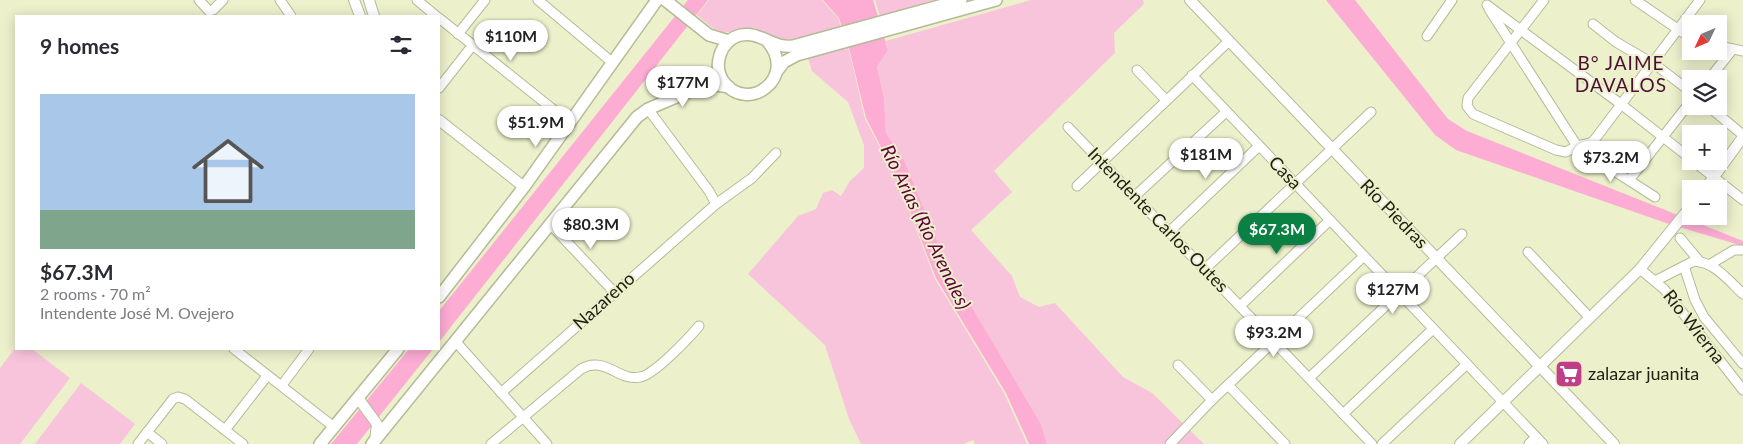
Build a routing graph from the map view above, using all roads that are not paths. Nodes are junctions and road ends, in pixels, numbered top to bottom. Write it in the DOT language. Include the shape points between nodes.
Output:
graph roads {
  1 [pos="199,0"];
  2 [pos="223,0"];
  3 [pos="354,0"];
  4 [pos="368,0"];
  5 [pos="417,0"];
  6 [pos="485,0"];
  7 [pos="538,0"];
  8 [pos="657,0"];
  9 [pos="961,0"];
  10 [pos="996,0"];
  11 [pos="1544,0"];
  12 [pos="1635,0"];
  13 [pos="1700,0"];
  14 [pos="1450,1"];
  15 [pos="285,2"];
  16 [pos="668,2"];
  17 [pos="1193,2"];
  18 [pos="1486,3"];
  19 [pos="291,15"];
  20 [pos="360,15"];
  21 [pos="374,15"];
  22 [pos="436,15"];
  23 [pos="440,19"];
  24 [pos="908,20"];
  25 [pos="1593,24"];
  26 [pos="1521,30"];
  27 [pos="1677,30"];
  28 [pos="706,32"];
  29 [pos="1682,33"];
  30 [pos="458,34"];
  31 [pos="1427,36"];
  32 [pos="729,40"];
  33 [pos="1229,41"];
  34 [pos="768,42"];
  35 [pos="1511,43"];
  36 [pos="472,46"];
  37 [pos="1728,48"];
  38 [pos="1733,49"];
  39 [pos="795,50"];
  40 [pos="1743,51"];
  41 [pos="719,57"];
  42 [pos="614,63"];
  43 [pos="1653,64"];
  44 [pos="777,70"];
  45 [pos="1138,70"];
  46 [pos="1716,70"];
  47 [pos="1192,76"];
  48 [pos="1682,85"];
  49 [pos="440,87"];
  50 [pos="729,87"];
  51 [pos="1166,100"];
  52 [pos="1622,105"];
  53 [pos="648,109"];
  54 [pos="1226,112"];
  55 [pos="1371,112"];
  56 [pos="1682,112"];
  57 [pos="1718,115"];
  58 [pos="440,121"];
  59 [pos="570,123"];
  60 [pos="1068,128"];
  61 [pos="1663,136"];
  62 [pos="1743,136"];
  63 [pos="1259,146"];
  64 [pos="1578,147"];
  65 [pos="1331,149"];
  66 [pos="1682,152"];
  67 [pos="776,153"];
  68 [pos="1102,162"];
  69 [pos="1704,170"];
  70 [pos="1713,178"];
  71 [pos="1630,179"];
  72 [pos="1295,183"];
  73 [pos="1077,186"];
  74 [pos="524,187"];
  75 [pos="1135,196"];
  76 [pos="1655,197"];
  77 [pos="1743,200"];
  78 [pos="716,204"];
  79 [pos="1330,220"];
  80 [pos="1682,222"];
  81 [pos="550,224"];
  82 [pos="1170,231"];
  83 [pos="1462,234"];
  84 [pos="1676,234"];
  85 [pos="1743,250"];
  86 [pos="1528,252"];
  87 [pos="1364,256"];
  88 [pos="1436,258"];
  89 [pos="1704,263"];
  90 [pos="1684,266"];
  91 [pos="1205,269"];
  92 [pos="1640,269"];
  93 [pos="1656,280"];
  94 [pos="614,292"];
  95 [pos="1399,293"];
  96 [pos="1743,294"];
  97 [pos="440,296"];
  98 [pos="1240,306"];
  99 [pos="1590,318"];
  100 [pos="699,326"];
  101 [pos="1433,329"];
  102 [pos="456,342"];
  103 [pos="1274,342"];
  104 [pos="235,350"];
  105 [pos="308,350"];
  106 [pos="397,350"];
  107 [pos="1467,364"];
  108 [pos="1743,364"];
  109 [pos="1178,365"];
  110 [pos="1539,366"];
  111 [pos="267,376"];
  112 [pos="1308,378"];
  113 [pos="282,385"];
  114 [pos="1228,385"];
  115 [pos="1743,390"];
  116 [pos="501,394"];
  117 [pos="1212,400"];
  118 [pos="360,401"];
  119 [pos="1504,402"];
  120 [pos="1343,414"];
  121 [pos="523,417"];
  122 [pos="392,420"];
  123 [pos="376,424"];
  124 [pos="334,426"];
  125 [pos="224,430"];
  126 [pos="147,432"];
  127 [pos="1536,437"];
  128 [pos="373,443"];
  129 [pos="1174,443"];
  130 [pos="138,444"];
  131 [pos="162,444"];
  132 [pos="243,444"];
  133 [pos="320,444"];
  134 [pos="491,444"];
  135 [pos="547,444"];
  136 [pos="1285,444"];
  137 [pos="1372,444"];
  138 [pos="1382,444"];
  139 [pos="1460,444"];
  140 [pos="1529,444"];
  141 [pos="1543,444"];
  142 [pos="1614,444"];
  1 -- 2 [label="street" via="209,11"];
  3 -- 20 [label="street"];
  4 -- 21 [label="street"];
  5 -- 22 [label="street"];
  6 -- 30 [label="street"];
  7 -- 42 [label="street"];
  8 -- 42 [label="main road"];
  9 -- 24 [label="main road"];
  10 -- 24 [label="main road"];
  11 -- 26 [label="street"];
  12 -- 27 [label="street"];
  13 -- 27 [label="street"];
  14 -- 31 [label="street"];
  15 -- 19 [label="street"];
  16 -- 28 [label="main road"];
  17 -- 33 [label="street, Río Piedras"];
  18 -- 26 [label="street"];
  18 -- 35 [label="street"];
  23 -- 30 [label="street"];
  24 -- 39 [label="main road"];
  25 -- 43 [label="street"];
  26 -- 35 [label="street"];
  26 -- 52 [label="street"];
  27 -- 29 [label="street"];
  27 -- 43 [label="street"];
  28 -- 32 [label="main road"];
  28 -- 41 [label="main road"];
  30 -- 36 [label="street"];
  32 -- 34 [label="main road" via="749,34"];
  32 -- 41 [label="main road"];
  33 -- 47 [label="street"];
  33 -- 65 [label="street, Río Piedras"];
  34 -- 39 [label="main road"];
  34 -- 44 [label="main road" via="776,55"];
  35 -- 64 [label="street"];
  35 -- 64 [label="street" via="1467,102 1469,110 1556,150"];
  36 -- 49 [label="street"];
  36 -- 59 [label="street"];
  37 -- 38 [label="street"];
  38 -- 40 [label="street"];
  38 -- 46 [label="street"];
  39 -- 44 [label="main road"];
  41 -- 50 [label="main road" via="719,70"];
  42 -- 59 [label="main road"];
  43 -- 48 [label="street"];
  43 -- 52 [label="street"];
  44 -- 50 [label="main road" via="769,86 754,94 737,92"];
  45 -- 51 [label="street"];
  47 -- 51 [label="street"];
  47 -- 54 [label="street, Casa"];
  50 -- 53 [label="main road" via="707,84"];
  51 -- 68 [label="street"];
  52 -- 61 [label="street"];
  52 -- 64 [label="street" via="1595,139"];
  53 -- 78 [label="street"];
  53 -- 81 [label="main road" via="630,124"];
  54 -- 63 [label="street, Casa"];
  54 -- 75 [label="street"];
  55 -- 65 [label="street"];
  56 -- 61 [label="street"];
  57 -- 62 [label="street"];
  58 -- 74 [label="street"];
  59 -- 74 [label="main road"];
  60 -- 68 [label="street, Intendente Carlos Outes"];
  61 -- 66 [label="street"];
  61 -- 71 [label="street"];
  62 -- 70 [label="street"];
  63 -- 72 [label="street, Casa"];
  63 -- 82 [label="street"];
  64 -- 71 [label="street"];
  65 -- 72 [label="street"];
  65 -- 88 [label="street, Río Piedras"];
  67 -- 78 [label="street, Nazareno" via="752,178"];
  68 -- 73 [label="street"];
  68 -- 75 [label="street, Intendente Carlos Outes"];
  69 -- 70 [label="street"];
  70 -- 77 [label="street"];
  71 -- 76 [label="street"];
  72 -- 79 [label="street, Casa"];
  72 -- 91 [label="street"];
  74 -- 97 [label="main road"];
  75 -- 82 [label="street, Intendente Carlos Outes"];
  78 -- 94 [label="street, Nazareno"];
  79 -- 87 [label="street, Casa"];
  79 -- 98 [label="street"];
  80 -- 84 [label="street"];
  81 -- 94 [label="street"];
  81 -- 102 [label="main road"];
  82 -- 91 [label="street, Intendente Carlos Outes"];
  83 -- 88 [label="street"];
  84 -- 89 [label="street"];
  84 -- 92 [label="street"];
  85 -- 89 [label="street" via="1734,250"];
  86 -- 99 [label="street"];
  87 -- 95 [label="street, Casa"];
  87 -- 103 [label="street"];
  88 -- 95 [label="street"];
  88 -- 110 [label="street, Río Piedras"];
  89 -- 90 [label="street"];
  89 -- 96 [label="street"];
  90 -- 93 [label="street"];
  90 -- 108 [label="street" via="1704,317"];
  91 -- 98 [label="street, Intendente Carlos Outes"];
  92 -- 93 [label="street, Río Wierna"];
  92 -- 99 [label="street"];
  93 -- 115 [label="street, Río Wierna"];
  94 -- 116 [label="street, Nazareno"];
  95 -- 101 [label="street, Casa"];
  95 -- 112 [label="street"];
  98 -- 103 [label="street, Intendente Carlos Outes"];
  99 -- 110 [label="street"];
  100 -- 121 [label="street" via="645,376 632,378 602,366 586,366"];
  101 -- 107 [label="street, Casa"];
  101 -- 120 [label="street"];
  102 -- 116 [label="street"];
  102 -- 122 [label="main road"];
  103 -- 112 [label="street, Intendente Carlos Outes"];
  103 -- 114 [label="street"];
  104 -- 111 [label="street"];
  105 -- 113 [label="street"];
  106 -- 118 [label="main road"];
  107 -- 119 [label="street, Casa"];
  107 -- 138 [label="street"];
  109 -- 117 [label="street"];
  110 -- 119 [label="street"];
  110 -- 142 [label="street, Río Piedras"];
  111 -- 113 [label="street"];
  111 -- 125 [label="street"];
  112 -- 120 [label="street, Intendente Carlos Outes"];
  113 -- 124 [label="street"];
  114 -- 117 [label="street"];
  114 -- 136 [label="street"];
  116 -- 121 [label="street"];
  117 -- 129 [label="street"];
  118 -- 123 [label="street"];
  118 -- 124 [label="main road"];
  119 -- 127 [label="street, Casa"];
  119 -- 139 [label="street"];
  120 -- 137 [label="street, Intendente Carlos Outes"];
  121 -- 134 [label="street"];
  121 -- 135 [label="street"];
  122 -- 123 [label="street"];
  122 -- 128 [label="main road"];
  123 -- 128 [label="street"];
  124 -- 133 [label="main road"];
  125 -- 126 [label="street" via="178,397 172,399"];
  125 -- 132 [label="street"];
  126 -- 130 [label="street"];
  126 -- 131 [label="street"];
  127 -- 140 [label="street"];
  127 -- 141 [label="street, Casa"];
}
